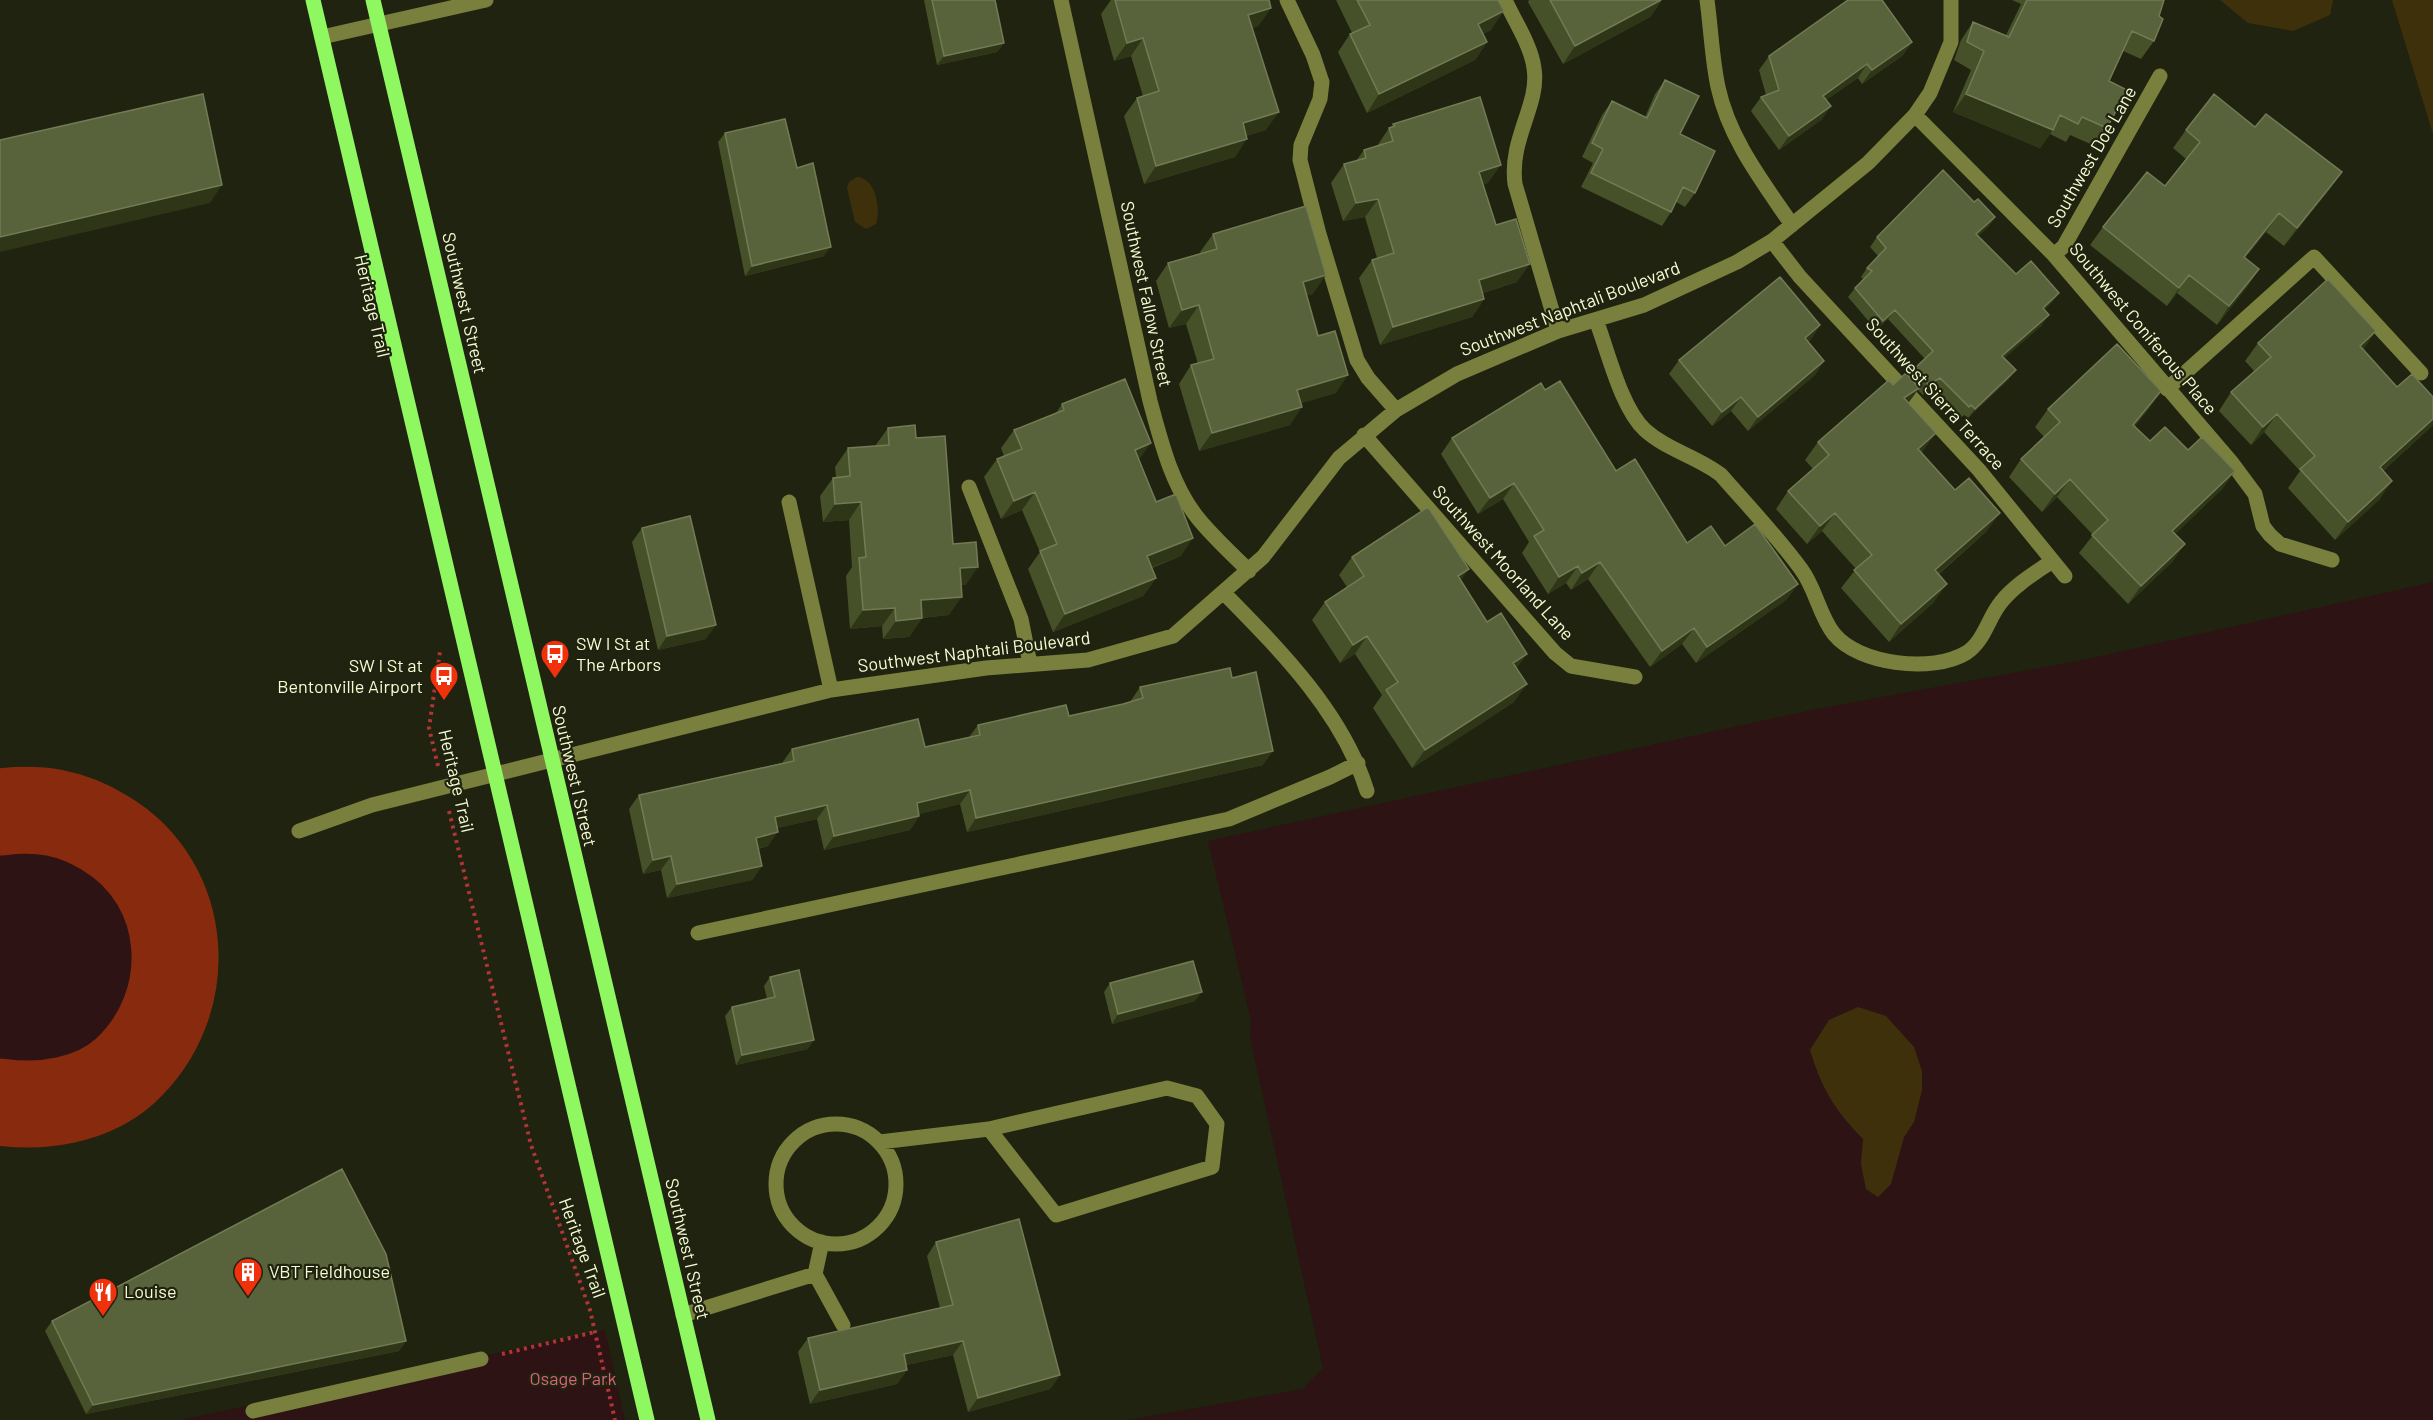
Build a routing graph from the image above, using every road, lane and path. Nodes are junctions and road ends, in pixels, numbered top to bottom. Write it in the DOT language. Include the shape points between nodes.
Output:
graph roads {
  1 [pos="313,0"];
  2 [pos="373,0"];
  3 [pos="486,0"];
  4 [pos="1061,0"];
  5 [pos="1287,0"];
  6 [pos="1505,0"];
  7 [pos="1707,0"];
  8 [pos="1951,0"];
  9 [pos="378,24"];
  10 [pos="322,37"];
  11 [pos="2160,76"];
  12 [pos="1915,115"];
  13 [pos="1792,225"];
  14 [pos="1772,241"];
  15 [pos="2054,255"];
  16 [pos="1596,320"];
  17 [pos="1558,331"];
  18 [pos="2421,373"];
  19 [pos="2167,389"];
  20 [pos="1396,410"];
  21 [pos="1364,435"];
  22 [pos="969,487"];
  23 [pos="789,502"];
  24 [pos="2332,560"];
  25 [pos="2052,561"];
  26 [pos="1249,571"];
  27 [pos="2065,576"];
  28 [pos="1224,593"];
  29 [pos="440,651"];
  30 [pos="1030,664"];
  31 [pos="1635,677"];
  32 [pos="831,690"];
  33 [pos="551,761"];
  34 [pos="1358,763"];
  35 [pos="495,774"];
  36 [pos="443,788"];
  37 [pos="1367,791"];
  38 [pos="299,831"];
  39 [pos="698,933"];
  40 [pos="989,1129"];
  41 [pos="880,1142"];
  42 [pos="822,1242"];
  43 [pos="815,1274"];
  44 [pos="683,1315"];
  45 [pos="843,1325"];
  46 [pos="595,1332"];
  47 [pos="481,1359"];
  48 [pos="253,1411"];
  49 [pos="615,1420"];
  50 [pos="647,1420"];
  51 [pos="708,1420"];
  1 -- 10 [label="main road"];
  2 -- 9 [label="main road, Southwest I Street"];
  3 -- 9 [label="street"];
  4 -- 26 [label="street, Southwest Fallow Street" via="1164,452 1197,517"];
  5 -- 20 [label="street" via="1322,82 1320,99 1301,145 1303,178 1357,360"];
  6 -- 17 [label="street" via="1534,68 1533,91 1515,149 1515,184"];
  7 -- 13 [label="street" via="1718,88 1726,112 1755,171"];
  8 -- 12 [label="street, Southwest Naphtali Boulevard" via="1951,42 1930,93"];
  9 -- 10 [label="street"];
  9 -- 33 [label="main road, Southwest I Street"];
  10 -- 35 [label="main road"];
  11 -- 15 [label="street, Southwest Doe Lane" via="2064,246"];
  12 -- 13 [label="street, Southwest Naphtali Boulevard" via="1868,163"];
  12 -- 15 [label="street, Southwest Coniferous Place"];
  13 -- 14 [label="street, Southwest Naphtali Boulevard"];
  14 -- 16 [label="street, Southwest Naphtali Boulevard" via="1737,262 1644,305"];
  14 -- 25 [label="street, Southwest Sierra Terrace" via="1800,277 1980,470"];
  15 -- 19 [label="street, Southwest Coniferous Place"];
  16 -- 17 [label="street, Southwest Naphtali Boulevard"];
  16 -- 25 [label="street" via="1628,405 1644,429 1721,475 1803,571 1834,633 1857,652 1913,664 1965,654 1980,639 2002,600"];
  17 -- 20 [label="street, Southwest Naphtali Boulevard" via="1457,374"];
  18 -- 19 [label="street" via="2314,257"];
  19 -- 24 [label="street, Southwest Coniferous Place" via="2255,494 2263,526 2270,535 2280,544"];
  20 -- 21 [label="street, Southwest Naphtali Boulevard"];
  21 -- 26 [label="street, Southwest Naphtali Boulevard" via="1339,458"];
  21 -- 31 [label="street, Southwest Moorland Lane" via="1555,652 1571,666"];
  22 -- 30 [label="street" via="1021,619"];
  23 -- 32 [label="street"];
  25 -- 27 [label="street, Southwest Sierra Terrace"];
  26 -- 28 [label="street, Southwest Naphtali Boulevard"];
  28 -- 30 [label="street, Southwest Naphtali Boulevard" via="1173,636 1088,660"];
  28 -- 34 [label="street" via="1277,647 1347,740"];
  29 -- 36 [label="path, Heritage Trail" via="429,728"];
  30 -- 32 [label="street, Southwest Naphtali Boulevard"];
  32 -- 33 [label="street, Southwest Naphtali Boulevard"];
  33 -- 35 [label="street, Southwest Naphtali Boulevard"];
  33 -- 44 [label="main road, Southwest I Street"];
  34 -- 37 [label="street"];
  34 -- 39 [label="street" via="1229,819"];
  35 -- 36 [label="street, Southwest Naphtali Boulevard"];
  35 -- 50 [label="main road"];
  36 -- 38 [label="street, Southwest Naphtali Boulevard" via="372,805"];
  36 -- 46 [label="path, Heritage Trail" via="531,1145"];
  40 -- 40 [label="street" via="1056,1215 1212,1167 1217,1124 1197,1096 1167,1088"];
  40 -- 41 [label="street"];
  41 -- 42 [label="street" via="891,1158 897,1179 886,1218 871,1233 852,1242"];
  41 -- 42 [label="street" via="847,1124 827,1124 808,1130 793,1141 782,1157 776,1195 783,1213 795,1228"];
  42 -- 43 [label="street"];
  43 -- 44 [label="street"];
  43 -- 45 [label="street"];
  44 -- 51 [label="main road, Southwest I Street"];
  46 -- 47 [label="path"];
  46 -- 49 [label="path, Heritage Trail"];
  47 -- 48 [label="street"];
}
